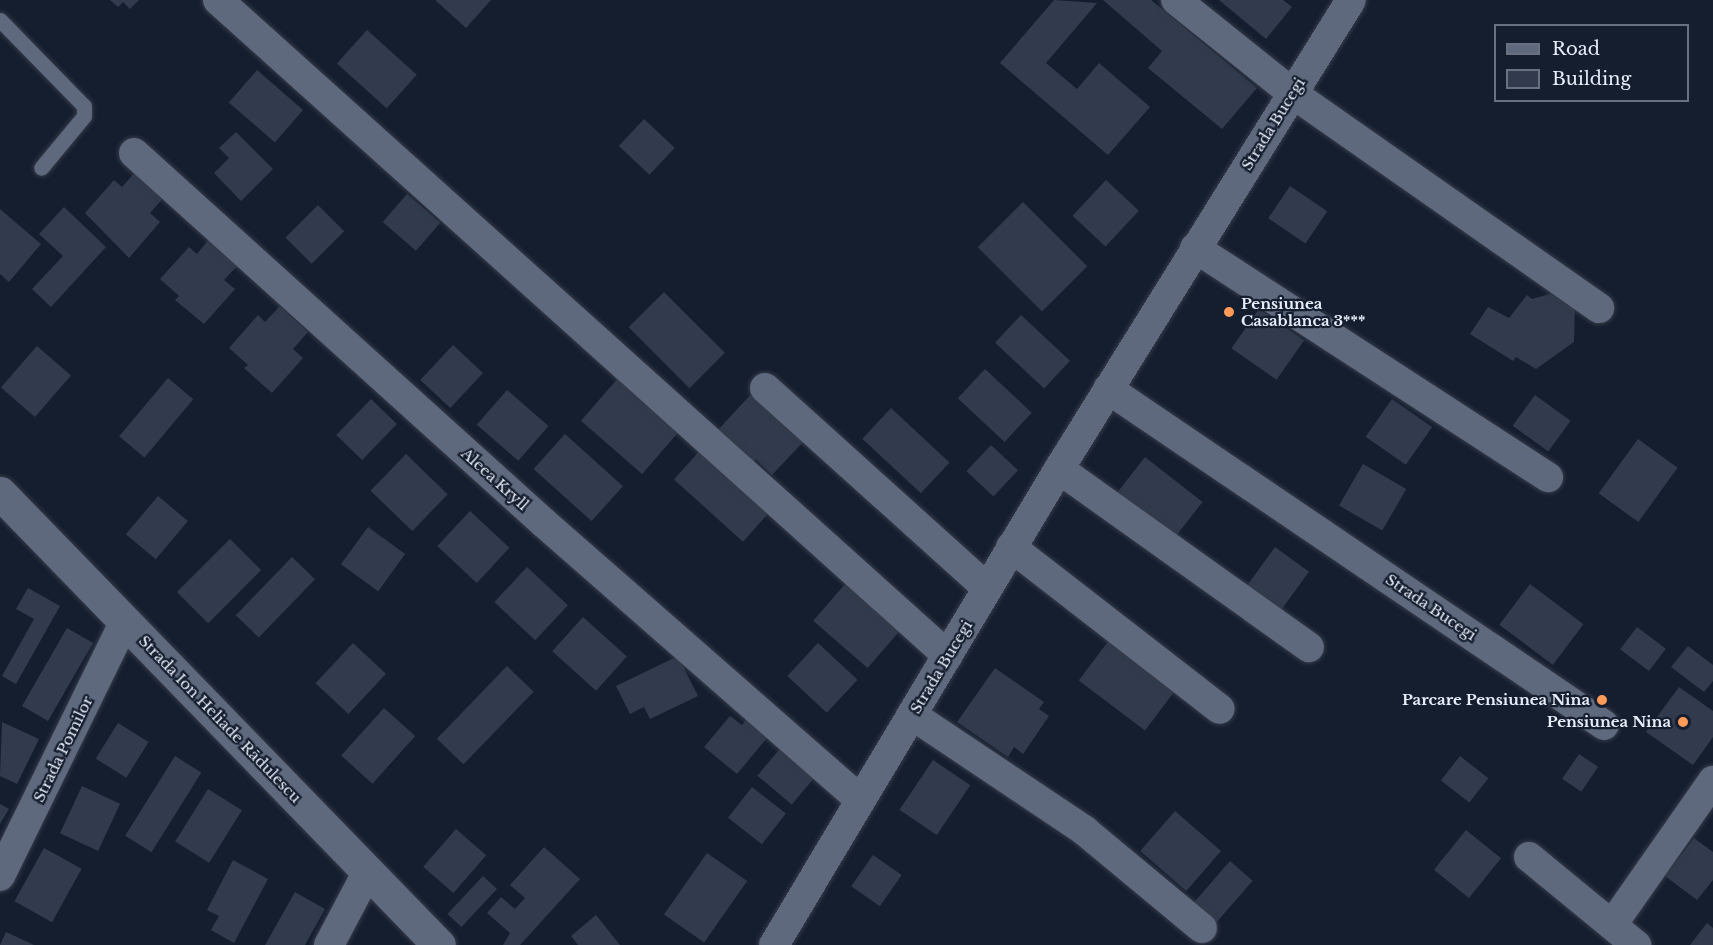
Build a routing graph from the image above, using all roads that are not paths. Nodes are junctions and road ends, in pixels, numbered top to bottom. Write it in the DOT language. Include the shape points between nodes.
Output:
graph roads {
  1 [pos="218,0"];
  2 [pos="1176,0"];
  3 [pos="1351,0"];
  4 [pos="0,20"];
  5 [pos="1292,93"];
  6 [pos="134,153"];
  7 [pos="41,168"];
  8 [pos="1196,248"];
  9 [pos="1599,308"];
  10 [pos="765,388"];
  11 [pos="1108,389"];
  12 [pos="1059,469"];
  13 [pos="1548,477"];
  14 [pos="0,493"];
  15 [pos="1011,547"];
  16 [pos="987,588"];
  17 [pos="125,621"];
  18 [pos="1309,647"];
  19 [pos="948,656"];
  20 [pos="1220,709"];
  21 [pos="912,715"];
  22 [pos="1604,725"];
  23 [pos="1713,781"];
  24 [pos="860,800"];
  25 [pos="1528,857"];
  26 [pos="368,872"];
  27 [pos="0,876"];
  28 [pos="1612,925"];
  29 [pos="1202,928"];
  30 [pos="329,945"];
  31 [pos="440,945"];
  32 [pos="774,945"];
  33 [pos="1636,945"];
  1 -- 19 [label="street"];
  2 -- 5 [label="street"];
  3 -- 5 [label="street, Strada Bucegi"];
  4 -- 7 [label="lane" via="84,106 84,116"];
  5 -- 8 [label="street, Strada Bucegi"];
  5 -- 9 [label="street"];
  6 -- 24 [label="street, Aleea Kryll" via="544,523"];
  8 -- 11 [label="street, Strada Bucegi"];
  8 -- 13 [label="street"];
  10 -- 16 [label="street"];
  11 -- 12 [label="street, Strada Bucegi"];
  11 -- 22 [label="street, Strada Bucegi"];
  12 -- 15 [label="street, Strada Bucegi"];
  12 -- 18 [label="street"];
  14 -- 17 [label="street, Strada Ion Heliade Rădulescu"];
  15 -- 16 [label="street, Strada Bucegi"];
  15 -- 20 [label="street"];
  16 -- 19 [label="street, Strada Bucegi"];
  17 -- 26 [label="street, Strada Ion Heliade Rădulescu"];
  17 -- 27 [label="street, Strada Pomilor"];
  19 -- 21 [label="street, Strada Bucegi"];
  21 -- 24 [label="street, Strada Bucegi"];
  21 -- 29 [label="street" via="1085,831"];
  23 -- 28 [label="street"];
  24 -- 32 [label="street, Strada Bucegi"];
  25 -- 28 [label="street"];
  26 -- 30 [label="street"];
  26 -- 31 [label="street, Strada Ion Heliade Rădulescu"];
  28 -- 33 [label="street"];
}
